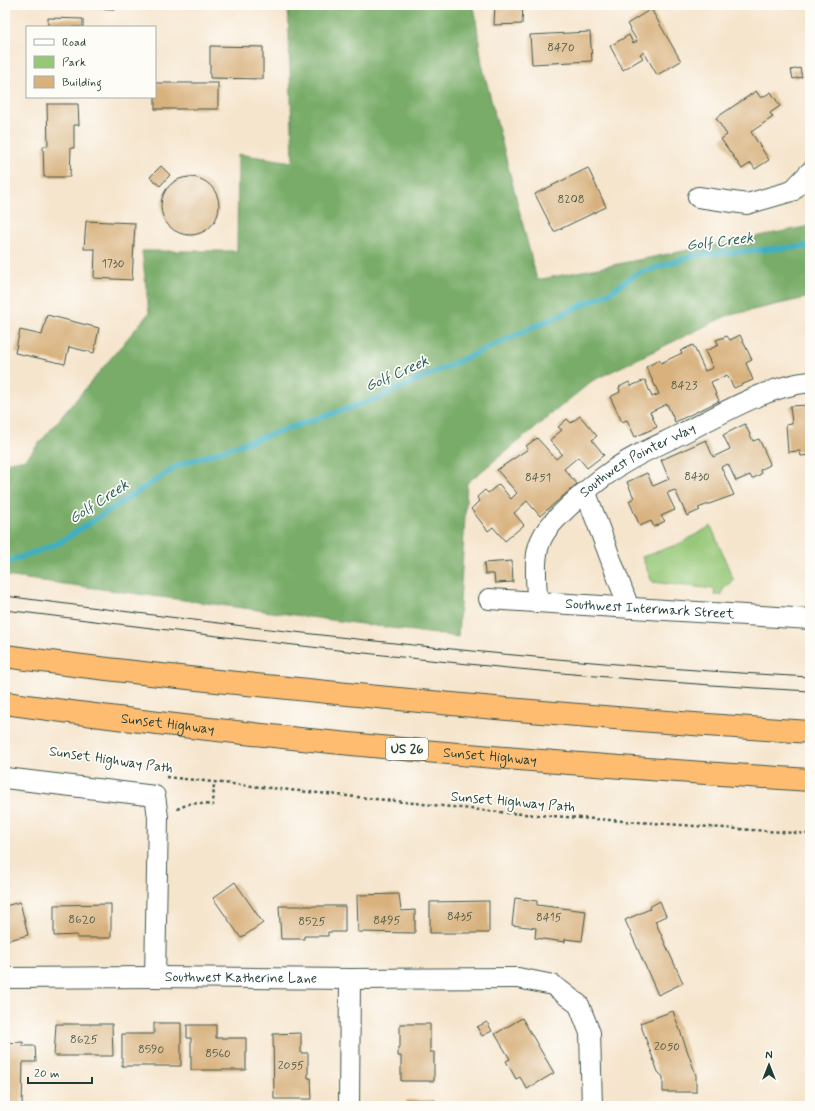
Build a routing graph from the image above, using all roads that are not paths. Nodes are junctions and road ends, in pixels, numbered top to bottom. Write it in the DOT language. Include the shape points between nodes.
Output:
graph roads {
  1 [pos="810,172"];
  2 [pos="698,197"];
  3 [pos="810,382"];
  4 [pos="586,493"];
  5 [pos="489,599"];
  6 [pos="537,602"];
  7 [pos="629,608"];
  8 [pos="810,619"];
  9 [pos="5,656"];
  10 [pos="5,703"];
  11 [pos="810,732"];
  12 [pos="5,778"];
  13 [pos="810,780"];
  14 [pos="155,977"];
  15 [pos="5,978"];
  16 [pos="350,979"];
  17 [pos="349,1106"];
  18 [pos="592,1106"];
  1 -- 2 [label="street" via="792,191 748,204"];
  3 -- 4 [label="street, Southwest Pointer Way" via="770,392 635,457 608,473"];
  4 -- 6 [label="street, Southwest Pointer Way" via="551,525 541,539 537,557"];
  4 -- 7 [label="street"];
  5 -- 6 [label="street, Southwest Intermark Street"];
  6 -- 7 [label="street, Southwest Intermark Street"];
  7 -- 8 [label="street, Southwest Intermark Street"];
  9 -- 11 [label="highway" via="452,706"];
  10 -- 13 [label="highway, Sunset Highway / US 26" via="404,749 611,767"];
  12 -- 14 [label="street, Southwest Katherine Lane" via="155,796 158,817"];
  14 -- 15 [label="street"];
  14 -- 16 [label="street, Southwest Katherine Lane"];
  16 -- 17 [label="street"];
  16 -- 18 [label="street, Southwest Katherine Lane" via="518,978 553,985 579,1004 590,1033"];
}
